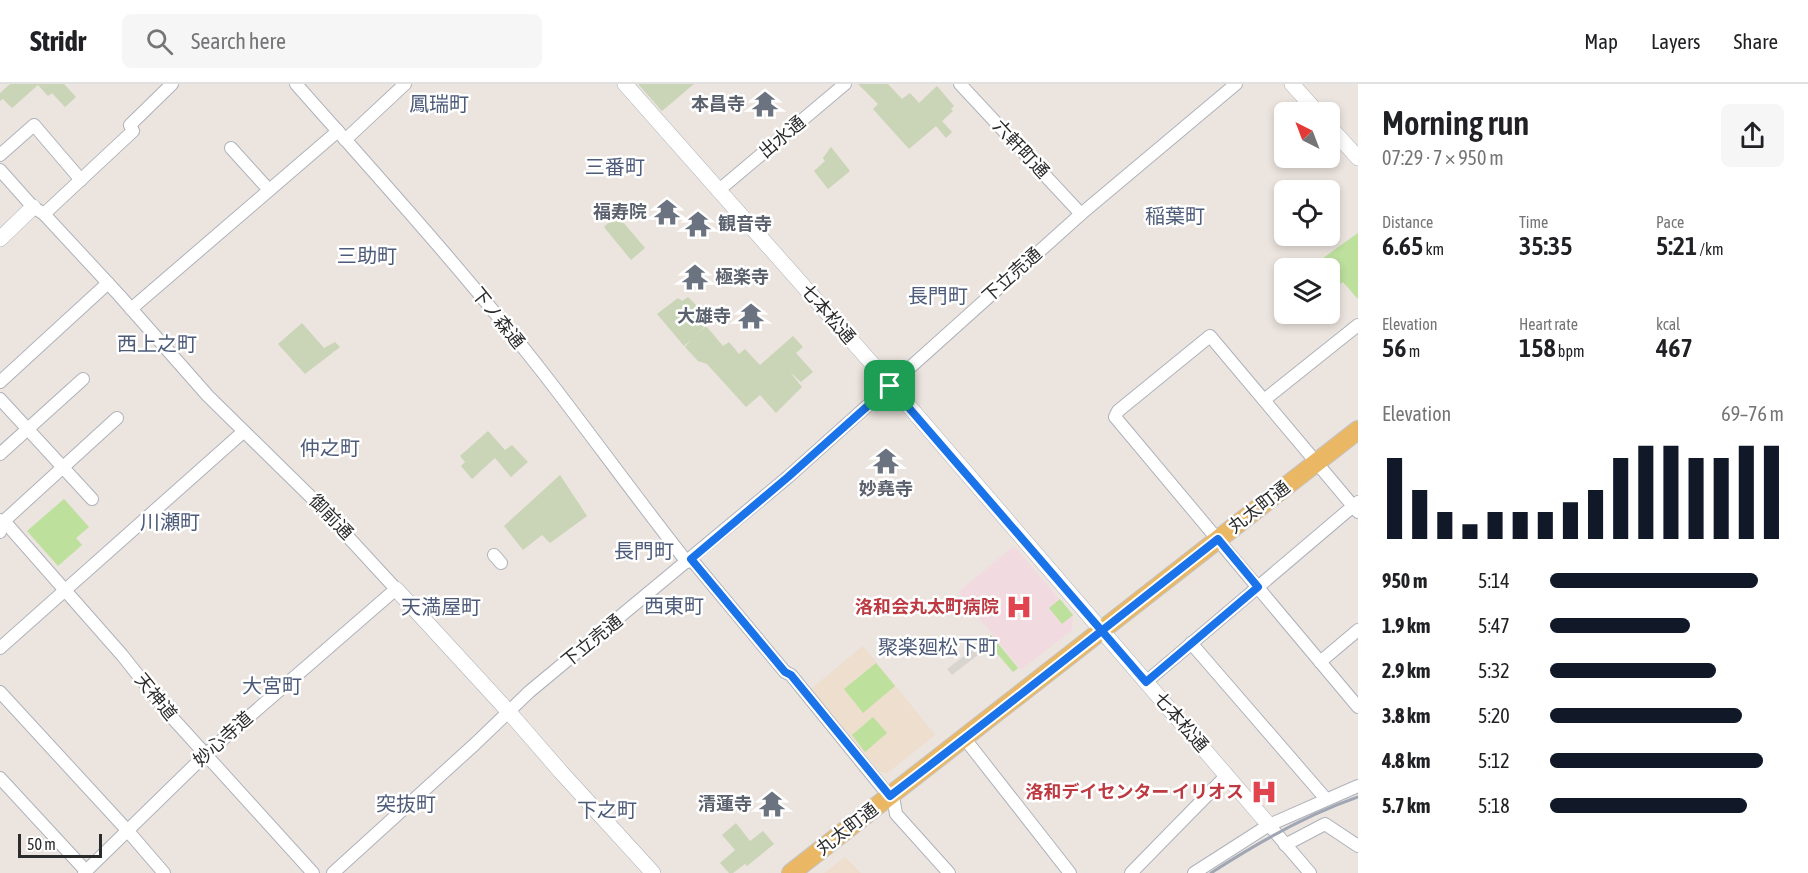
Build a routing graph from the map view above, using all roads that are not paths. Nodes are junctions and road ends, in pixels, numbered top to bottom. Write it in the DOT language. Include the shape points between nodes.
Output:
graph roads {
  1 [pos="172,84"];
  2 [pos="296,84"];
  3 [pos="405,84"];
  4 [pos="625,84"];
  5 [pos="844,84"];
  6 [pos="960,84"];
  7 [pos="1236,84"];
  8 [pos="1292,84"];
  9 [pos="1308,102"];
  10 [pos="341,135"];
  11 [pos="1340,137"];
  12 [pos="231,148"];
  13 [pos="1356,153"];
  14 [pos="0,155"];
  15 [pos="0,170"];
  16 [pos="81,180"];
  17 [pos="268,190"];
  18 [pos="719,190"];
  19 [pos="38,211"];
  20 [pos="1081,214"];
  21 [pos="0,239"];
  22 [pos="108,283"];
  23 [pos="131,309"];
  24 [pos="1358,325"];
  25 [pos="83,379"];
  26 [pos="0,382"];
  27 [pos="890,386"];
  28 [pos="0,399"];
  29 [pos="1264,400"];
  30 [pos="117,418"];
  31 [pos="28,429"];
  32 [pos="1358,430"];
  33 [pos="243,432"];
  34 [pos="0,454"];
  35 [pos="1316,463"];
  36 [pos="63,468"];
  37 [pos="92,499"];
  38 [pos="1356,507"];
  39 [pos="1,524"];
  40 [pos="1218,539"];
  41 [pos="689,560"];
  42 [pos="1258,587"];
  43 [pos="396,589"];
  44 [pos="65,590"];
  45 [pos="1358,630"];
  46 [pos="1101,631"];
  47 [pos="1191,644"];
  48 [pos="0,648"];
  49 [pos="1320,662"];
  50 [pos="1146,682"];
  51 [pos="0,692"];
  52 [pos="1358,707"];
  53 [pos="508,711"];
  54 [pos="965,739"];
  55 [pos="206,754"];
  56 [pos="1227,775"];
  57 [pos="0,778"];
  58 [pos="1358,786"];
  59 [pos="892,799"];
  60 [pos="1326,799"];
  61 [pos="1269,825"];
  62 [pos="127,830"];
  63 [pos="1285,845"];
  64 [pos="1358,846"];
  65 [pos="85,872"];
  66 [pos="1306,872"];
  67 [pos="164,873"];
  68 [pos="313,873"];
  69 [pos="333,873"];
  70 [pos="653,873"];
  71 [pos="791,873"];
  72 [pos="949,873"];
  73 [pos="1070,873"];
  74 [pos="1131,873"];
  75 [pos="1194,873"];
  1 -- 16 [label="street" via="130,125 133,131"];
  2 -- 10 [label="street, 下ノ森通"];
  3 -- 10 [label="street"];
  4 -- 18 [label="street, 七本松通"];
  5 -- 18 [label="street, 出水通"];
  6 -- 20 [label="street, 六軒町通"];
  7 -- 20 [label="street, 下立売通"];
  8 -- 9 [label="street"];
  10 -- 17 [label="street"];
  10 -- 41 [label="street, 下ノ森通" via="418,221"];
  11 -- 13 [label="street"];
  12 -- 17 [label="street"];
  14 -- 16 [label="street" via="34,125"];
  15 -- 19 [label="street, 御前通"];
  16 -- 19 [label="street"];
  17 -- 23 [label="street"];
  18 -- 27 [label="street, 七本松通"];
  19 -- 21 [label="street"];
  19 -- 22 [label="street, 御前通"];
  20 -- 27 [label="street, 下立売通"];
  22 -- 23 [label="street, 御前通"];
  22 -- 26 [label="street"];
  23 -- 33 [label="street, 御前通"];
  24 -- 29 [label="street"];
  25 -- 31 [label="street"];
  27 -- 41 [label="street, 下立売通"];
  27 -- 46 [label="street, 七本松通"];
  28 -- 31 [label="street"];
  29 -- 35 [label="street"];
  29 -- 40 [label="street" via="1210,336 1115,417"];
  30 -- 36 [label="street"];
  31 -- 34 [label="street"];
  31 -- 36 [label="street"];
  32 -- 35 [label="main road, 丸太町通"];
  33 -- 43 [label="street, 御前通" via="315,501"];
  33 -- 44 [label="street"];
  35 -- 38 [label="street"];
  35 -- 40 [label="main road, 丸太町通"];
  36 -- 37 [label="street"];
  36 -- 39 [label="street"];
  38 -- 42 [label="street"];
  39 -- 44 [label="street, 天神道"];
  40 -- 42 [label="street"];
  40 -- 46 [label="main road, 丸太町通"];
  41 -- 53 [label="street, 下立売通"];
  41 -- 59 [label="street, 下ノ森通" via="791,675"];
  42 -- 47 [label="street"];
  42 -- 49 [label="street"];
  43 -- 53 [label="street, 御前通"];
  43 -- 55 [label="street, 妙心寺道"];
  44 -- 48 [label="street"];
  44 -- 55 [label="street, 天神道"];
  45 -- 49 [label="street"];
  46 -- 50 [label="street, 七本松通"];
  46 -- 54 [label="main road, 丸太町通"];
  47 -- 50 [label="street"];
  47 -- 60 [label="street"];
  49 -- 52 [label="street"];
  50 -- 56 [label="street, 七本松通"];
  51 -- 62 [label="street"];
  53 -- 69 [label="street, 下立売通"];
  53 -- 70 [label="street, 御前通"];
  54 -- 59 [label="main road, 丸太町通"];
  54 -- 73 [label="street"];
  55 -- 62 [label="street, 妙心寺道"];
  55 -- 68 [label="street, 天神道"];
  56 -- 61 [label="street, 七本松通"];
  56 -- 74 [label="street"];
  57 -- 65 [label="street"];
  58 -- 60 [label="street"];
  59 -- 71 [label="main road, 丸太町通"];
  59 -- 72 [label="street, 下ノ森通" via="897,814"];
  60 -- 61 [label="street"];
  61 -- 63 [label="street, 七本松通"];
  61 -- 75 [label="street"];
  62 -- 65 [label="street, 妙心寺道"];
  62 -- 67 [label="street"];
  63 -- 64 [label="street" via="1325,824"];
  63 -- 66 [label="street, 七本松通"];
}
